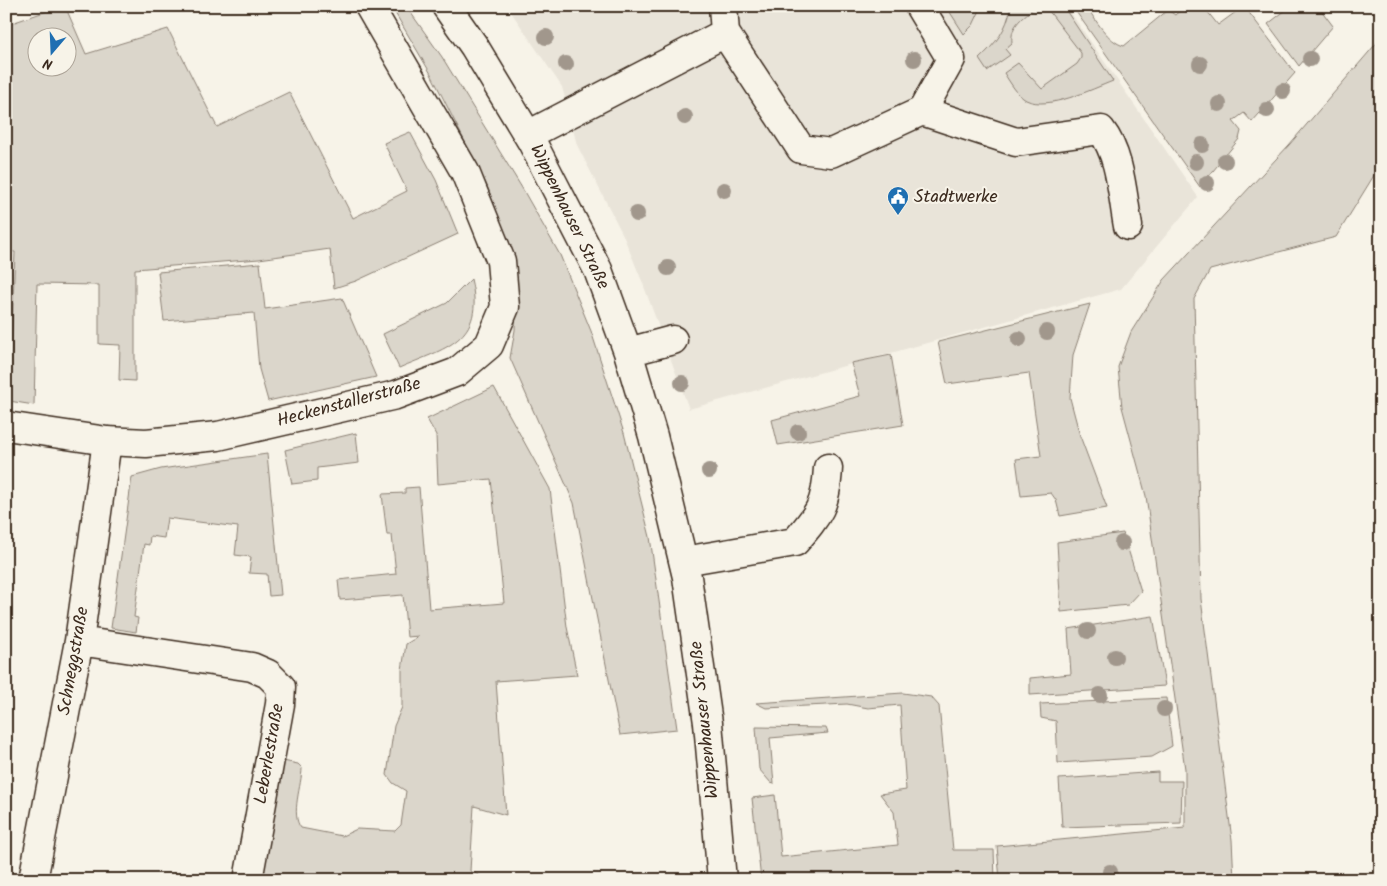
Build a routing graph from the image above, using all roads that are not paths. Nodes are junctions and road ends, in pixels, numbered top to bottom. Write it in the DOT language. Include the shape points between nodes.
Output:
graph roads {
  1 [pos="369,6"];
  2 [pos="446,6"];
  3 [pos="919,6"];
  4 [pos="724,19"];
  5 [pos="922,111"];
  6 [pos="528,135"];
  7 [pos="1128,226"];
  8 [pos="673,340"];
  9 [pos="628,352"];
  10 [pos="6,426"];
  11 [pos="107,441"];
  12 [pos="828,468"];
  13 [pos="684,561"];
  14 [pos="79,641"];
  15 [pos="33,880"];
  16 [pos="248,880"];
  17 [pos="722,880"];
  1 -- 11 [label="street, Heckenstallerstraße" via="465,172 501,261 505,307 489,345 457,372 373,401 218,436 146,443"];
  2 -- 6 [label="street, Wippenhauser Straße"];
  3 -- 5 [label="street" via="952,59"];
  4 -- 5 [label="street" via="800,149 831,153"];
  4 -- 6 [label="street"];
  5 -- 7 [label="street" via="1016,142 1100,130 1114,153"];
  6 -- 9 [label="street, Wippenhauser Straße" via="598,270"];
  8 -- 9 [label="street"];
  9 -- 13 [label="street, Wippenhauser Straße" via="654,436"];
  10 -- 11 [label="street, Heckenstallerstraße"];
  11 -- 14 [label="street, Schneggstraße"];
  12 -- 13 [label="street" via="824,504 795,542"];
  13 -- 17 [label="street, Wippenhauser Straße" via="708,723"];
  14 -- 15 [label="street, Schneggstraße"];
  14 -- 16 [label="street, Leberlestraße" via="252,667 268,674 281,687"];
}
